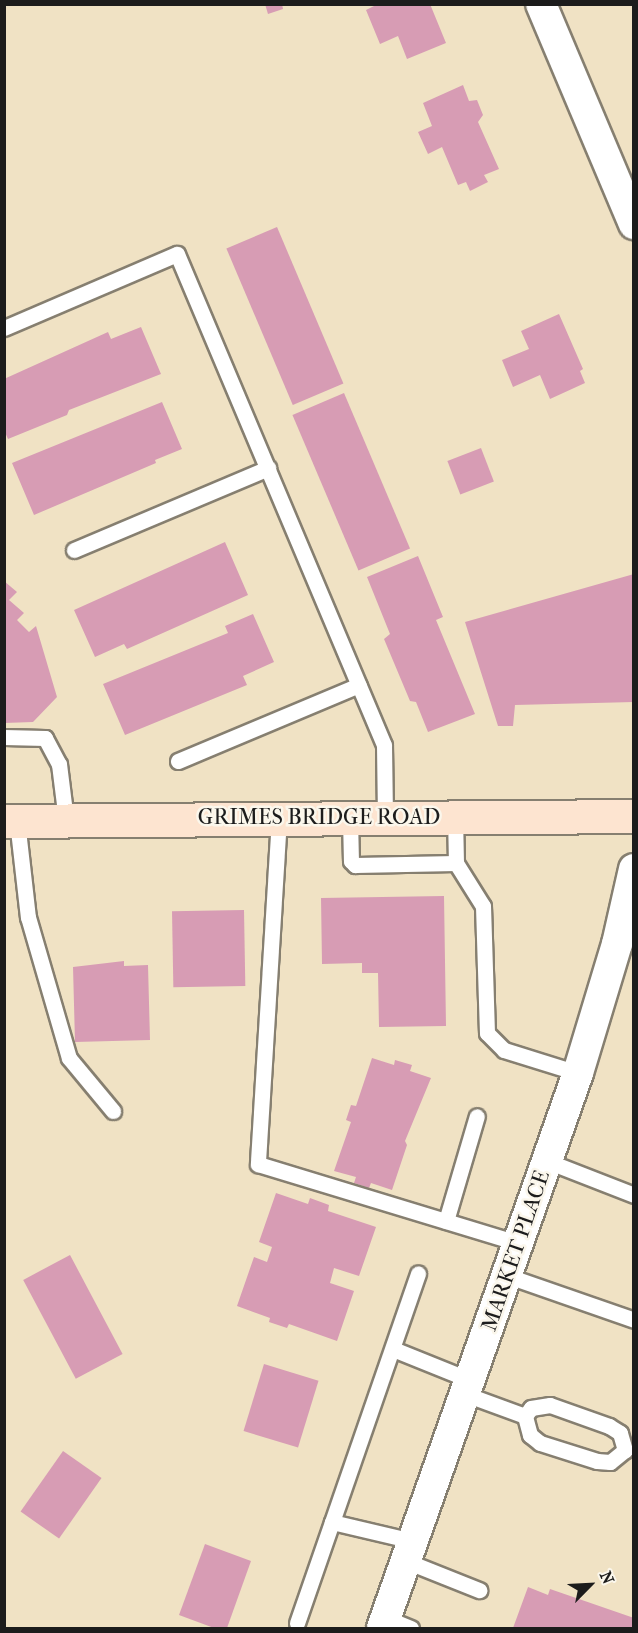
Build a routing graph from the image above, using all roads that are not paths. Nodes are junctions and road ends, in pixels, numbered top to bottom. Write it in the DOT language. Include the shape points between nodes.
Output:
graph roads {
  1 [pos="541,4"];
  2 [pos="633,224"];
  3 [pos="4,328"];
  4 [pos="268,468"];
  5 [pos="74,550"];
  6 [pos="359,685"];
  7 [pos="4,737"];
  8 [pos="178,761"];
  9 [pos="633,816"];
  10 [pos="455,817"];
  11 [pos="279,818"];
  12 [pos="350,818"];
  13 [pos="385,818"];
  14 [pos="66,820"];
  15 [pos="11,821"];
  16 [pos="456,863"];
  17 [pos="633,869"];
  18 [pos="578,1073"];
  19 [pos="113,1111"];
  20 [pos="477,1116"];
  21 [pos="548,1161"];
  22 [pos="633,1195"];
  23 [pos="446,1221"];
  24 [pos="518,1243"];
  25 [pos="418,1273"];
  26 [pos="508,1276"];
  27 [pos="633,1320"];
  28 [pos="393,1349"];
  29 [pos="468,1387"];
  30 [pos="525,1416"];
  31 [pos="332,1522"];
  32 [pos="410,1551"];
  33 [pos="479,1590"];
  34 [pos="297,1623"];
  35 [pos="393,1625"];
  1 -- 2 [label="street"];
  3 -- 4 [label="lane" via="177,254"];
  4 -- 5 [label="lane"];
  4 -- 6 [label="lane"];
  6 -- 8 [label="lane"];
  6 -- 13 [label="lane" via="384,745"];
  7 -- 14 [label="lane" via="45,738 59,764"];
  9 -- 10 [label="street, GRIMES BRIDGE ROAD"];
  10 -- 13 [label="street, GRIMES BRIDGE ROAD"];
  10 -- 16 [label="lane"];
  11 -- 12 [label="street, GRIMES BRIDGE ROAD"];
  11 -- 14 [label="street, GRIMES BRIDGE ROAD"];
  11 -- 23 [label="lane" via="258,1164"];
  12 -- 13 [label="street, GRIMES BRIDGE ROAD"];
  12 -- 16 [label="lane" via="355,865"];
  14 -- 15 [label="street, GRIMES BRIDGE ROAD"];
  15 -- 19 [label="lane" via="28,917 69,1058"];
  16 -- 18 [label="lane" via="483,906 487,1033 504,1050"];
  17 -- 18 [label="street, MARKET PLACE" via="617,944"];
  18 -- 21 [label="street, MARKET PLACE"];
  20 -- 23 [label="lane"];
  21 -- 22 [label="lane"];
  21 -- 24 [label="street, MARKET PLACE"];
  23 -- 24 [label="lane"];
  24 -- 26 [label="street, MARKET PLACE"];
  25 -- 28 [label="lane"];
  26 -- 27 [label="lane"];
  26 -- 29 [label="street, MARKET PLACE"];
  28 -- 29 [label="lane"];
  28 -- 31 [label="lane"];
  29 -- 30 [label="lane"];
  29 -- 32 [label="street, MARKET PLACE"];
  30 -- 30 [label="lane" via="538,1406 563,1409 620,1433 625,1450 610,1462 554,1448 530,1435"];
  31 -- 32 [label="lane"];
  31 -- 34 [label="lane"];
  32 -- 33 [label="lane"];
  32 -- 35 [label="street, MARKET PLACE"];
}
